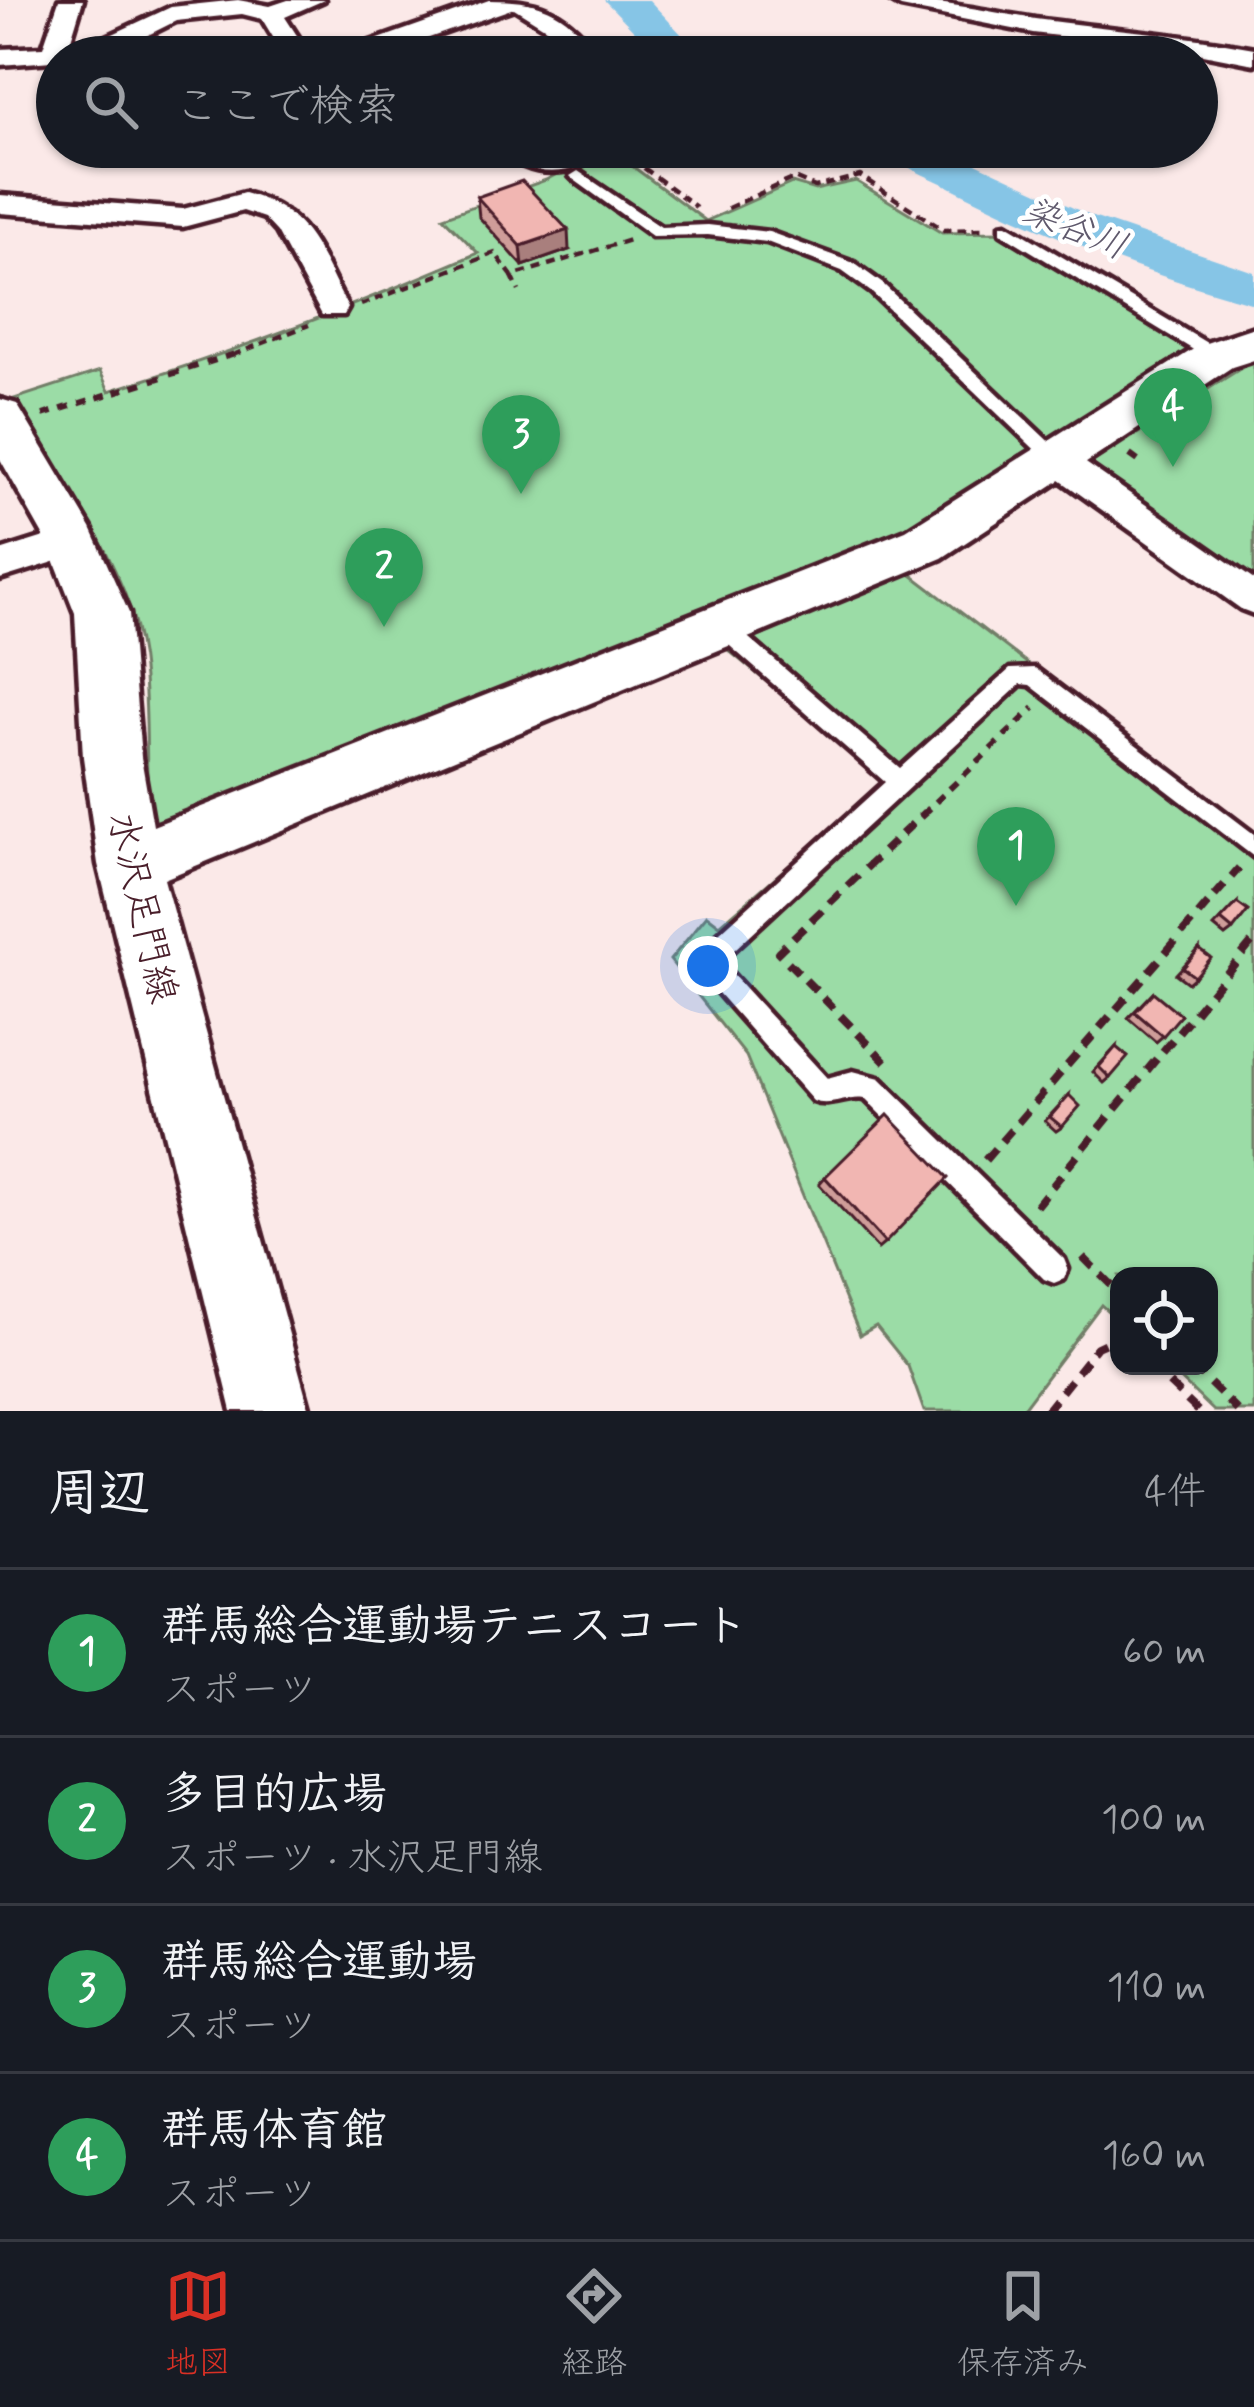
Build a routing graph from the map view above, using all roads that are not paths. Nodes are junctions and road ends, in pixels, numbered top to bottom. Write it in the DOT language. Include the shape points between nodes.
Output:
graph roads {
  1 [pos="70,0"];
  2 [pos="312,0"];
  3 [pos="516,0"];
  4 [pos="901,0"];
  5 [pos="1051,0"];
  6 [pos="271,14"];
  7 [pos="1033,26"];
  8 [pos="59,36"];
  9 [pos="126,36"];
  10 [pos="285,36"];
  11 [pos="428,36"];
  12 [pos="568,36"];
  13 [pos="1122,36"];
  14 [pos="1218,49"];
  15 [pos="36,55"];
  16 [pos="1254,56"];
  17 [pos="0,57"];
  18 [pos="578,176"];
  19 [pos="0,204"];
  20 [pos="1007,229"];
  21 [pos="333,308"];
  22 [pos="1235,350"];
  23 [pos="973,354"];
  24 [pos="953,361"];
  25 [pos="0,416"];
  26 [pos="1058,461"];
  27 [pos="73,542"];
  28 [pos="0,565"];
  29 [pos="1254,599"];
  30 [pos="722,626"];
  31 [pos="900,781"];
  32 [pos="1254,847"];
  33 [pos="129,864"];
  34 [pos="1054,1269"];
  35 [pos="271,1411"];
  1 -- 8 [label="street"];
  2 -- 6 [label="street"];
  3 -- 11 [label="street"];
  3 -- 12 [label="street"];
  4 -- 7 [label="street"];
  5 -- 7 [label="street"];
  6 -- 9 [label="street" via="242,7 171,14"];
  6 -- 10 [label="street"];
  7 -- 13 [label="street"];
  14 -- 16 [label="street"];
  15 -- 17 [label="street"];
  18 -- 24 [label="lane" via="658,232 742,232 848,267"];
  19 -- 21 [label="street" via="184,218 244,202 289,227"];
  20 -- 22 [label="lane"];
  22 -- 26 [label="street"];
  23 -- 24 [label="lane"];
  24 -- 26 [label="lane"];
  25 -- 27 [label="street, 水沢足門線"];
  26 -- 29 [label="street"];
  26 -- 30 [label="street" via="924,544"];
  27 -- 28 [label="street"];
  27 -- 33 [label="street, 水沢足門線" via="102,613"];
  30 -- 31 [label="lane"];
  30 -- 33 [label="street"];
  31 -- 32 [label="lane" via="1025,674"];
  31 -- 34 [label="lane" via="705,961 823,1092 871,1087"];
  33 -- 35 [label="street, 水沢足門線"];
}
